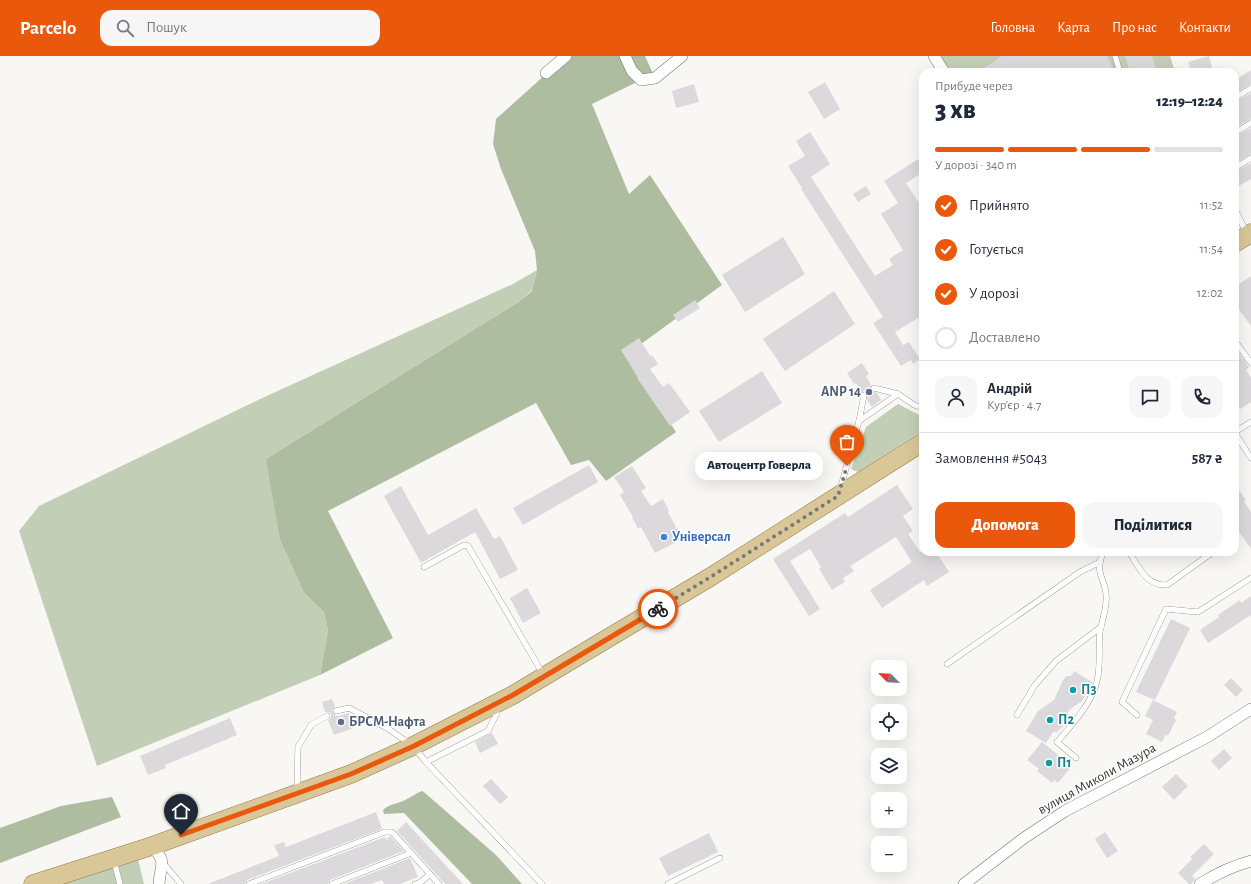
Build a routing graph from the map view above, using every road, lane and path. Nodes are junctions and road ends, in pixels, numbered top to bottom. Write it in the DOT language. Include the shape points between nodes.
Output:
graph roads {
  1 [pos="625,56"];
  2 [pos="682,56"];
  3 [pos="934,56"];
  4 [pos="1115,56"];
  5 [pos="561,58"];
  6 [pos="942,68"];
  7 [pos="1119,68"];
  8 [pos="546,73"];
  9 [pos="1251,88"];
  10 [pos="1239,96"];
  11 [pos="1251,123"];
  12 [pos="1239,130"];
  13 [pos="1251,158"];
  14 [pos="1239,166"];
  15 [pos="1239,220"];
  16 [pos="1246,238"];
  17 [pos="1239,346"];
  18 [pos="1251,363"];
  19 [pos="874,388"];
  20 [pos="898,394"];
  21 [pos="864,395"];
  22 [pos="919,407"];
  23 [pos="859,421"];
  24 [pos="1251,422"];
  25 [pos="1239,430"];
  26 [pos="1239,438"];
  27 [pos="919,445"];
  28 [pos="1251,458"];
  29 [pos="838,496"];
  30 [pos="1102,556"];
  31 [pos="1132,556"];
  32 [pos="1207,556"];
  33 [pos="1100,562"];
  34 [pos="424,567"];
  35 [pos="1251,578"];
  36 [pos="1101,627"];
  37 [pos="947,664"];
  38 [pos="544,676"];
  39 [pos="493,705"];
  40 [pos="1251,709"];
  41 [pos="336,711"];
  42 [pos="1017,715"];
  43 [pos="1138,715"];
  44 [pos="327,716"];
  45 [pos="414,746"];
  46 [pos="1076,758"];
  47 [pos="426,762"];
  48 [pos="297,793"];
  49 [pos="152,846"];
  50 [pos="411,853"];
  51 [pos="114,858"];
  52 [pos="720,858"];
  53 [pos="1251,861"];
  54 [pos="162,863"];
  55 [pos="430,874"];
  56 [pos="33,884"];
  57 [pos="120,884"];
  58 [pos="160,884"];
  59 [pos="181,884"];
  60 [pos="248,884"];
  61 [pos="332,884"];
  62 [pos="415,884"];
  63 [pos="439,884"];
  64 [pos="542,884"];
  65 [pos="668,884"];
  66 [pos="964,884"];
  67 [pos="1200,884"];
  1 -- 2 [label="street" via="632,71 641,80 655,78"];
  3 -- 6 [label="street"];
  4 -- 7 [label="lane"];
  5 -- 8 [label="street"];
  9 -- 10 [label="lane"];
  11 -- 12 [label="lane"];
  13 -- 14 [label="lane"];
  15 -- 16 [label="lane"];
  17 -- 18 [label="lane"];
  19 -- 20 [label="lane"];
  20 -- 22 [label="lane"];
  20 -- 23 [label="lane"];
  21 -- 23 [label="lane"];
  23 -- 29 [label="lane"];
  24 -- 25 [label="lane"];
  26 -- 28 [label="lane"];
  27 -- 29 [label="main road"];
  29 -- 38 [label="main road" via="712,576"];
  30 -- 33 [label="lane"];
  31 -- 32 [label="lane" via="1150,581 1159,585 1167,585"];
  33 -- 36 [label="lane" via="1099,572 1106,594"];
  33 -- 37 [label="lane" via="1080,572"];
  34 -- 38 [label="lane" via="468,546"];
  35 -- 43 [label="lane" via="1198,612 1166,609 1122,702"];
  36 -- 42 [label="lane" via="1056,661 1035,685"];
  36 -- 46 [label="lane" via="1098,680 1093,695 1057,742"];
  38 -- 39 [label="main road"];
  39 -- 45 [label="main road"];
  39 -- 47 [label="lane" via="496,713 488,731"];
  40 -- 66 [label="street, вулиця Миколи Мазура" via="1207,736 1065,811 1024,838"];
  41 -- 45 [label="lane" via="349,708"];
  44 -- 48 [label="lane" via="311,725 298,747"];
  45 -- 47 [label="lane"];
  45 -- 48 [label="main road" via="351,774"];
  47 -- 64 [label="lane"];
  48 -- 49 [label="main road"];
  49 -- 51 [label="main road"];
  49 -- 54 [label="street"];
  50 -- 55 [label="lane"];
  50 -- 60 [label="lane" via="392,832 385,832"];
  50 -- 61 [label="lane"];
  51 -- 56 [label="main road"];
  51 -- 57 [label="lane"];
  52 -- 65 [label="lane"];
  53 -- 67 [label="street" via="1216,874"];
  54 -- 58 [label="street"];
  54 -- 59 [label="lane"];
  55 -- 62 [label="lane"];
  55 -- 63 [label="lane"];
}
